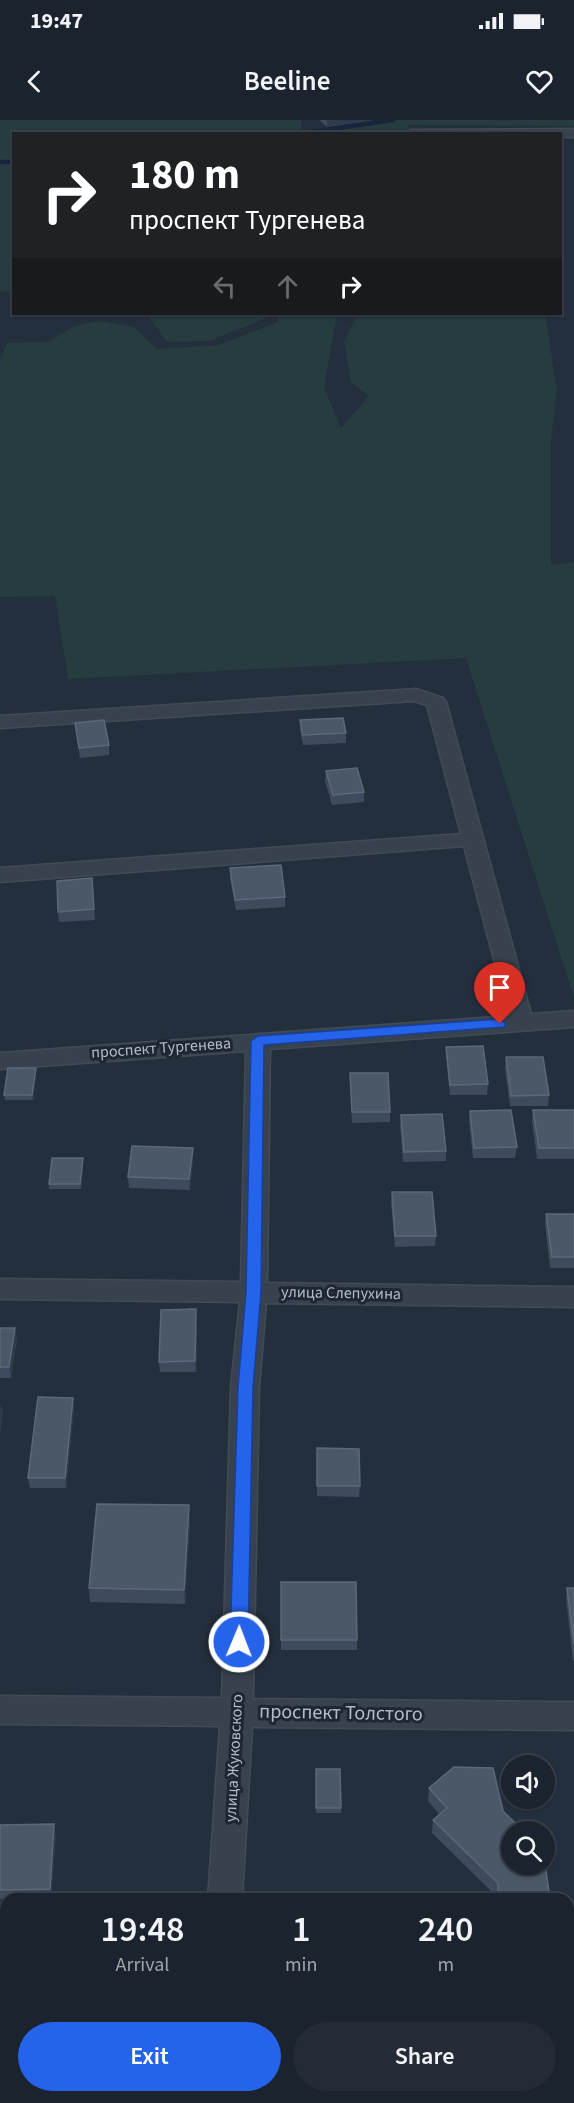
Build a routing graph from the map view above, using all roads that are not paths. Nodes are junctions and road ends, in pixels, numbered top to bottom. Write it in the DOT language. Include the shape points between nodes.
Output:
graph roads {
  1 [pos="0,722"];
  2 [pos="474,839"];
  3 [pos="0,875"];
  4 [pos="574,1019"];
  5 [pos="522,1022"];
  6 [pos="258,1041"];
  7 [pos="0,1061"];
  8 [pos="0,1288"];
  9 [pos="254,1292"];
  10 [pos="574,1297"];
  11 [pos="0,1710"];
  12 [pos="237,1711"];
  13 [pos="574,1716"];
  14 [pos="225,1893"];
  1 -- 2 [label="street" via="416,695 436,702"];
  2 -- 3 [label="street"];
  2 -- 5 [label="street"];
  4 -- 5 [label="street, проспект Тургенева"];
  5 -- 6 [label="street, проспект Тургенева"];
  6 -- 7 [label="street, проспект Тургенева"];
  6 -- 9 [label="street, улица Жуковского"];
  8 -- 9 [label="street, улица Слепухина"];
  9 -- 10 [label="street, улица Слепухина"];
  9 -- 12 [label="street, улица Жуковского" via="245,1387"];
  11 -- 12 [label="street, проспект Толстого"];
  12 -- 13 [label="street, проспект Толстого"];
  12 -- 14 [label="street, улица Жуковского"];
}
